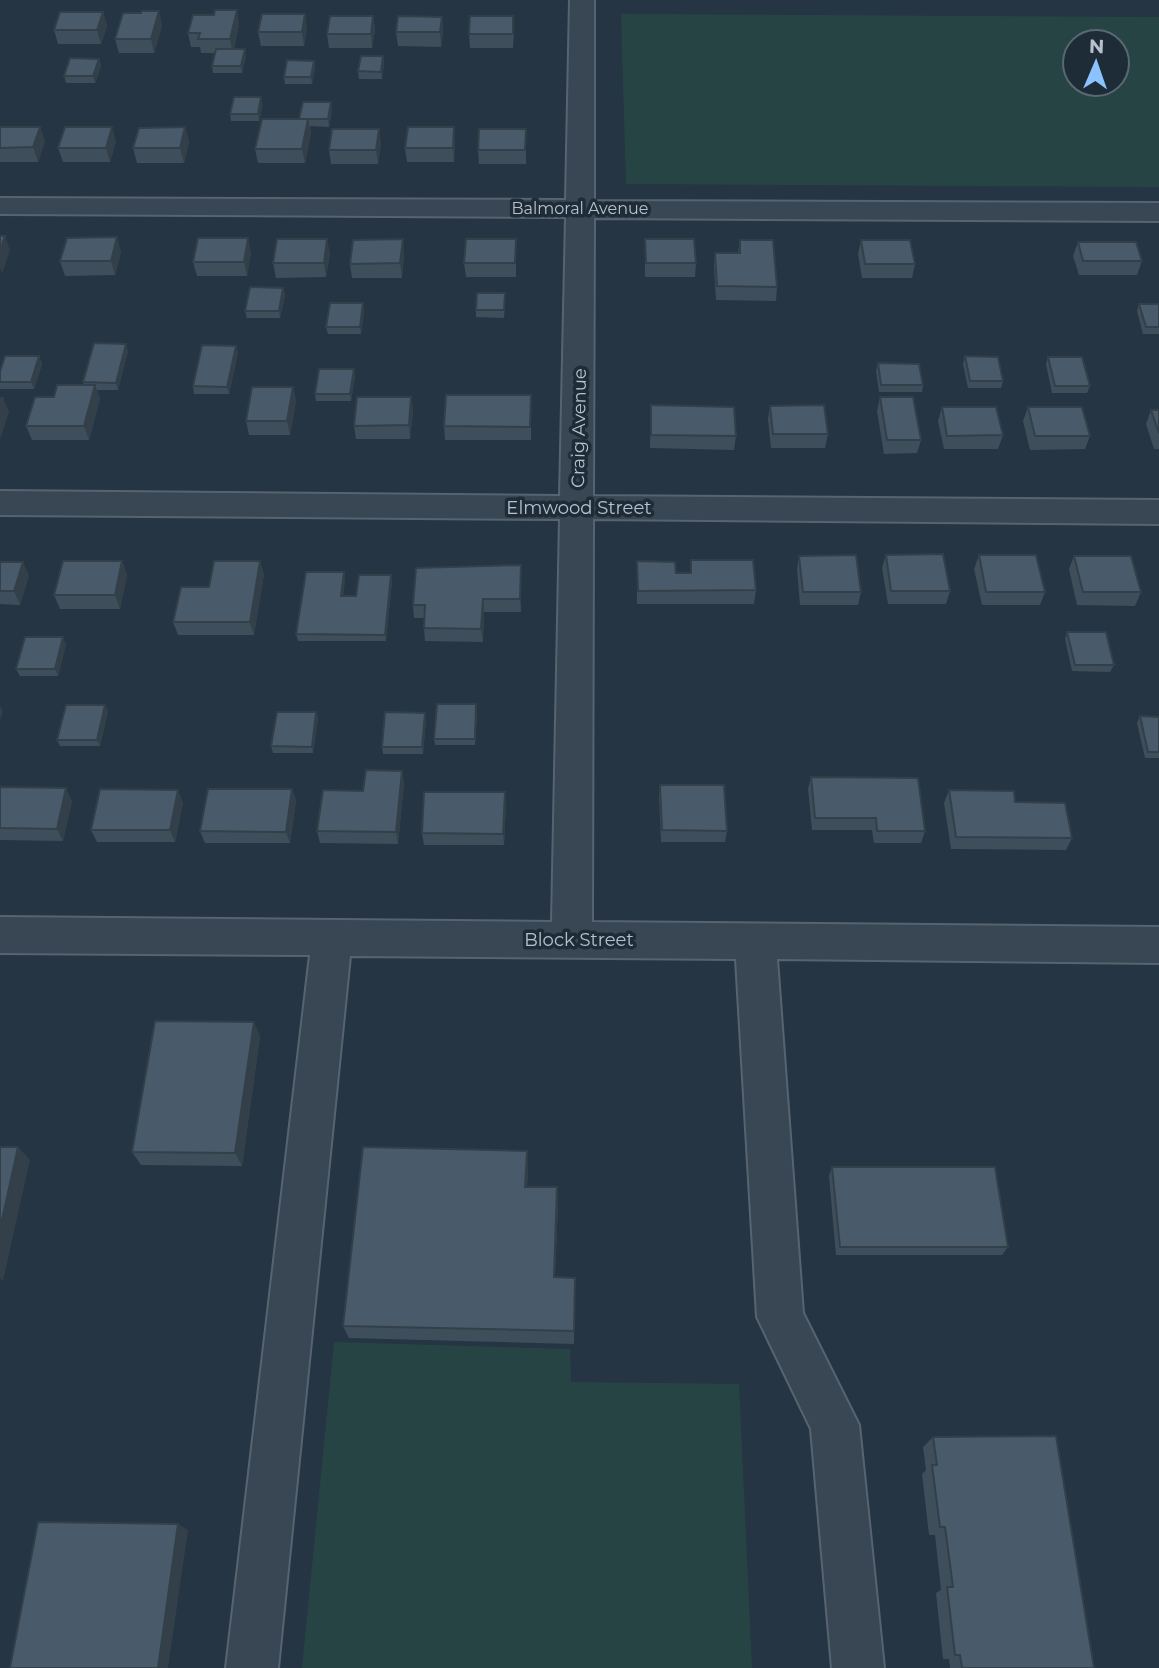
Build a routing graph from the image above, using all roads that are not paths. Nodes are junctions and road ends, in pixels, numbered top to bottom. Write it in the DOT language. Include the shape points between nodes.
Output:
graph roads {
  1 [pos="582,0"];
  2 [pos="0,206"];
  3 [pos="581,208"];
  4 [pos="1159,212"];
  5 [pos="0,503"];
  6 [pos="578,508"];
  7 [pos="1159,512"];
  8 [pos="0,935"];
  9 [pos="332,938"];
  10 [pos="572,940"];
  11 [pos="755,942"];
  12 [pos="1158,948"];
  13 [pos="252,1668"];
  14 [pos="858,1668"];
  1 -- 3 [label="street, Craig Avenue"];
  2 -- 3 [label="street, Balmoral Avenue"];
  3 -- 4 [label="street, Balmoral Avenue"];
  3 -- 6 [label="street, Craig Avenue"];
  5 -- 6 [label="street, Elmwood Street"];
  6 -- 7 [label="street, Elmwood Street"];
  6 -- 10 [label="street, Craig Avenue"];
  8 -- 9 [label="street, Block Street"];
  9 -- 10 [label="street, Block Street"];
  9 -- 13 [label="street"];
  10 -- 11 [label="street, Block Street"];
  11 -- 12 [label="street, Block Street"];
  11 -- 14 [label="street" via="780,1317 835,1425"];
}
